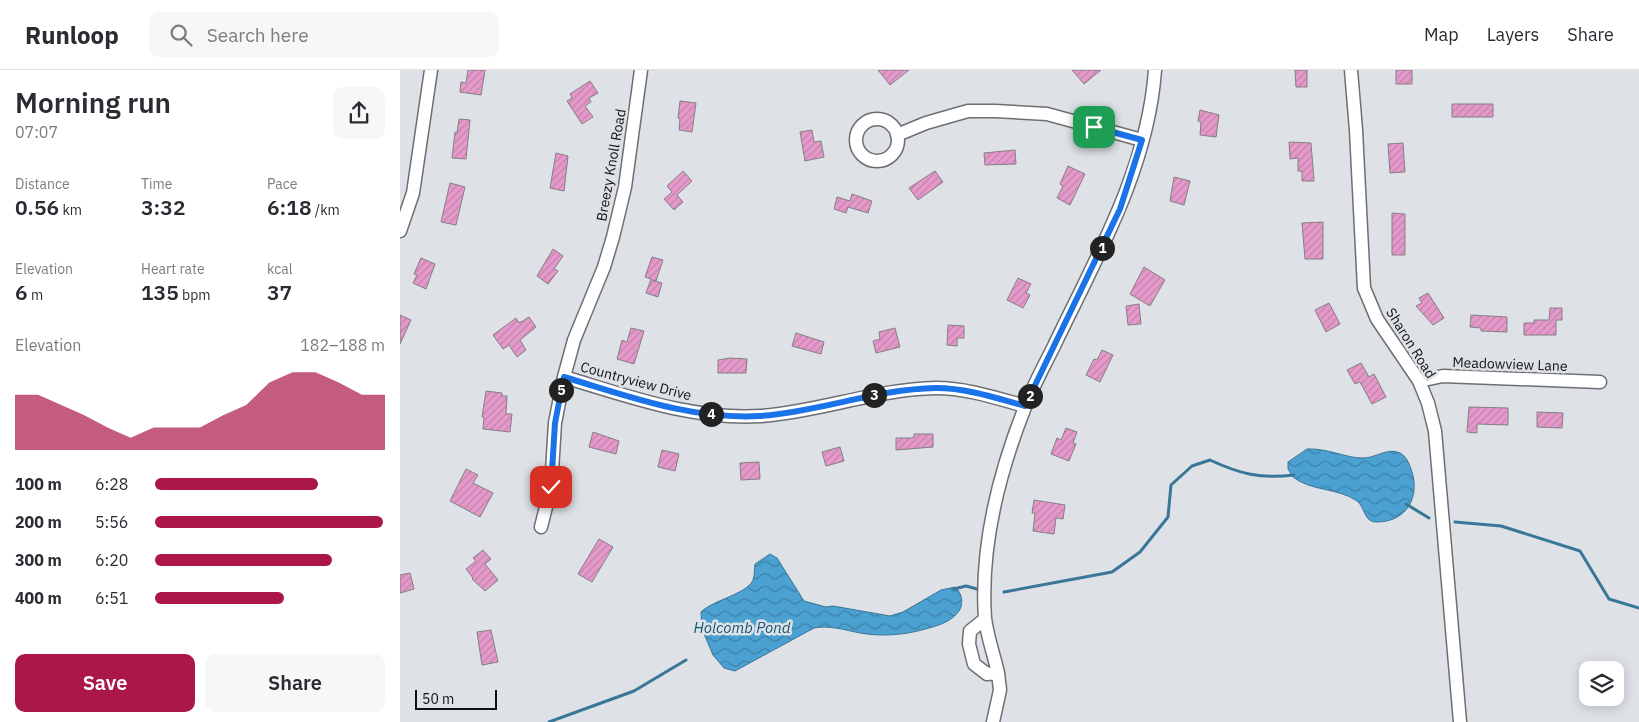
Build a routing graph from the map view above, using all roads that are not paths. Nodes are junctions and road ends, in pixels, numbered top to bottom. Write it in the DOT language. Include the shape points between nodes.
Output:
graph roads {
  1 [pos="431,70"];
  2 [pos="641,70"];
  3 [pos="1155,70"];
  4 [pos="1351,70"];
  5 [pos="897,135"];
  6 [pos="1142,140"];
  7 [pos="400,231"];
  8 [pos="564,377"];
  9 [pos="1419,381"];
  10 [pos="1600,382"];
  11 [pos="1025,406"];
  12 [pos="541,527"];
  13 [pos="986,619"];
  14 [pos="998,673"];
  15 [pos="993,722"];
  16 [pos="1460,722"];
  1 -- 7 [label="street" via="413,192"];
  2 -- 8 [label="street, Breezy Knoll Road" via="625,188 613,237 574,340"];
  3 -- 6 [label="street"];
  4 -- 9 [label="street, Sharon Road" via="1364,288 1377,319"];
  5 -- 6 [label="street" via="968,112 995,111 1047,114"];
  6 -- 11 [label="street" via="1120,209"];
  8 -- 11 [label="street, Countryview Drive" via="691,412 725,416 761,416 900,390 937,388 961,390"];
  8 -- 12 [label="street, Breezy Knoll Road" via="555,423 551,487"];
  9 -- 10 [label="street, Meadowview Lane" via="1443,376"];
  9 -- 16 [label="street, Sharon Road" via="1435,431"];
  11 -- 13 [label="street" via="998,488 985,568"];
  13 -- 14 [label="street"];
  13 -- 14 [label="street" via="970,631 968,644 974,664 987,674"];
  14 -- 15 [label="street" via="1000,690"];
}
